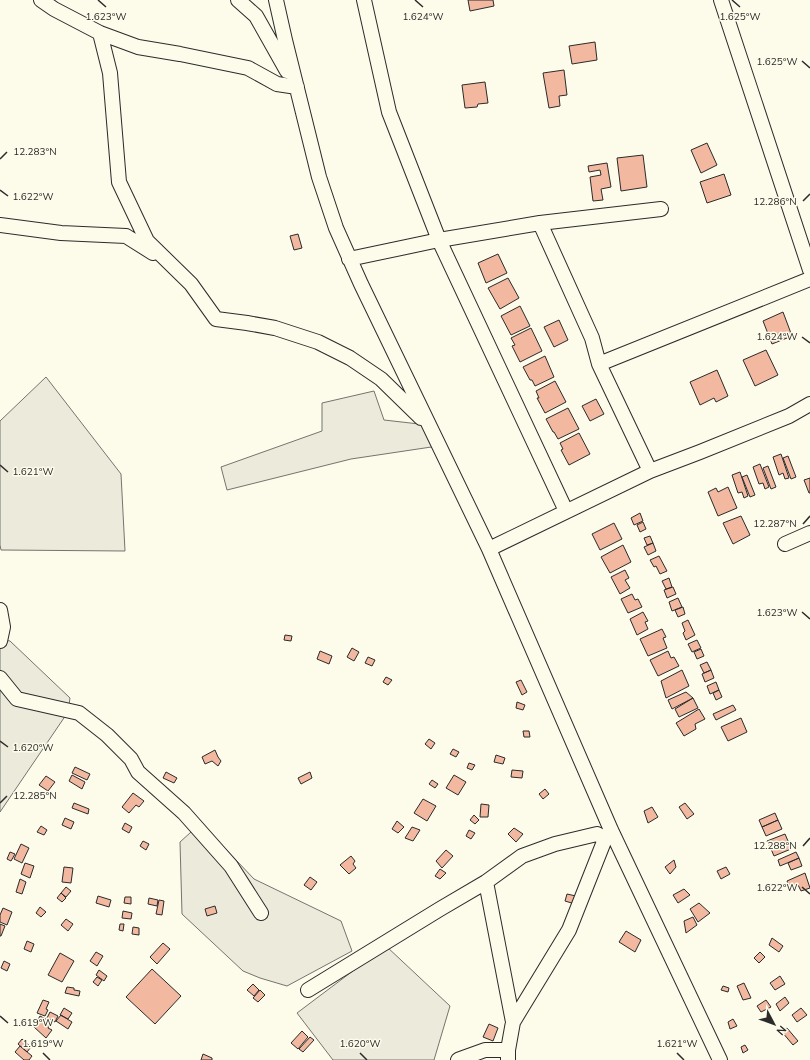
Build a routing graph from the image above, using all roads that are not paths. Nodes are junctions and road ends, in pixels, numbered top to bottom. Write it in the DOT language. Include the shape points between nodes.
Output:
graph roads {
  1 [pos="42,0"];
  2 [pos="238,0"];
  3 [pos="276,0"];
  4 [pos="364,0"];
  5 [pos="721,0"];
  6 [pos="100,33"];
  7 [pos="297,87"];
  8 [pos="661,209"];
  9 [pos="540,223"];
  10 [pos="0,225"];
  11 [pos="438,240"];
  12 [pos="349,259"];
  13 [pos="174,266"];
  14 [pos="810,270"];
  15 [pos="810,279"];
  16 [pos="599,364"];
  17 [pos="810,404"];
  18 [pos="428,425"];
  19 [pos="650,471"];
  20 [pos="566,511"];
  21 [pos="810,532"];
  22 [pos="785,544"];
  23 [pos="489,549"];
  24 [pos="0,610"];
  25 [pos="0,640"];
  26 [pos="0,678"];
  27 [pos="608,834"];
  28 [pos="486,882"];
  29 [pos="261,913"];
  30 [pos="308,990"];
  31 [pos="513,1022"];
  32 [pos="508,1055"];
  33 [pos="458,1060"];
  34 [pos="720,1060"];
  1 -- 6 [label="street"];
  2 -- 7 [label="street" via="256,16"];
  3 -- 7 [label="street"];
  4 -- 11 [label="street" via="389,112"];
  5 -- 14 [label="street"];
  6 -- 7 [label="street" via="138,47 248,68 277,84"];
  6 -- 13 [label="street" via="110,73 119,182 147,241"];
  7 -- 12 [label="street" via="319,177"];
  8 -- 9 [label="street"];
  9 -- 11 [label="street"];
  9 -- 16 [label="street" via="592,338"];
  10 -- 13 [label="street" via="61,233 126,236"];
  11 -- 12 [label="street"];
  11 -- 20 [label="street"];
  12 -- 18 [label="street"];
  13 -- 18 [label="street" via="192,284 216,319 275,328 318,342 350,358 381,379"];
  15 -- 16 [label="street"];
  16 -- 19 [label="street"];
  17 -- 19 [label="street" via="789,416"];
  18 -- 23 [label="street"];
  19 -- 20 [label="street"];
  20 -- 23 [label="street"];
  21 -- 22 [label="street"];
  23 -- 27 [label="street"];
  24 -- 25 [label="street"];
  26 -- 29 [label="street" via="17,698 79,713 107,734 131,759 138,772 184,813 231,866"];
  27 -- 28 [label="street" via="597,834 555,844 522,856"];
  27 -- 31 [label="street" via="569,930"];
  27 -- 34 [label="street"];
  28 -- 30 [label="street"];
  28 -- 31 [label="street"];
  31 -- 32 [label="street"];
  32 -- 33 [label="street" via="485,1050"];
}
